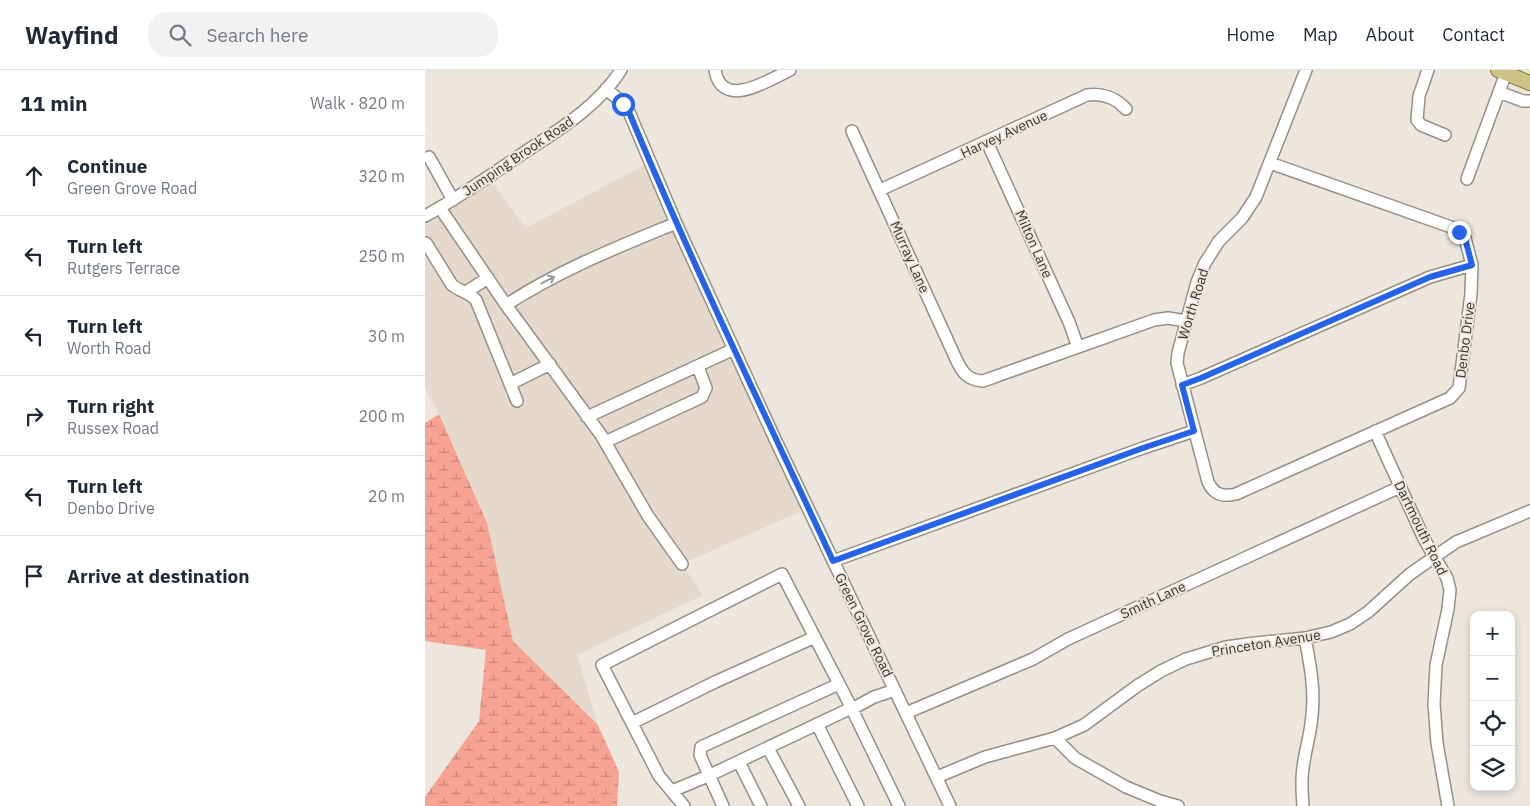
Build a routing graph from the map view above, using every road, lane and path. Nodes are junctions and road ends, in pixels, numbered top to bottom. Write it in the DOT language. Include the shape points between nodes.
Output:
graph roads {
  1 [pos="621,70"];
  2 [pos="715,70"];
  3 [pos="790,70"];
  4 [pos="1306,70"];
  5 [pos="1428,70"];
  6 [pos="1502,72"];
  7 [pos="1530,83"];
  8 [pos="607,89"];
  9 [pos="1499,92"];
  10 [pos="1530,101"];
  11 [pos="1127,109"];
  12 [pos="852,131"];
  13 [pos="1445,135"];
  14 [pos="987,142"];
  15 [pos="429,157"];
  16 [pos="1271,163"];
  17 [pos="1467,179"];
  18 [pos="880,190"];
  19 [pos="453,200"];
  20 [pos="440,208"];
  21 [pos="425,216"];
  22 [pos="676,223"];
  23 [pos="426,243"];
  24 [pos="1472,265"];
  25 [pos="488,278"];
  26 [pos="466,292"];
  27 [pos="506,305"];
  28 [pos="1186,321"];
  29 [pos="1079,347"];
  30 [pos="734,349"];
  31 [pos="550,364"];
  32 [pos="697,367"];
  33 [pos="510,384"];
  34 [pos="1182,385"];
  35 [pos="517,401"];
  36 [pos="587,417"];
  37 [pos="1194,431"];
  38 [pos="1375,431"];
  39 [pos="605,442"];
  40 [pos="1400,487"];
  41 [pos="1220,495"];
  42 [pos="1530,511"];
  43 [pos="1434,559"];
  44 [pos="833,561"];
  45 [pos="682,564"];
  46 [pos="815,637"];
  47 [pos="1305,638"];
  48 [pos="839,684"];
  49 [pos="895,690"];
  50 [pos="852,709"];
  51 [pos="907,713"];
  52 [pos="632,723"];
  53 [pos="817,724"];
  54 [pos="1055,738"];
  55 [pos="768,748"];
  56 [pos="739,762"];
  57 [pos="708,776"];
  58 [pos="937,777"];
  59 [pos="672,791"];
  60 [pos="685,806"];
  61 [pos="723,806"];
  62 [pos="761,806"];
  63 [pos="799,806"];
  64 [pos="858,806"];
  65 [pos="899,806"];
  66 [pos="950,806"];
  67 [pos="1178,806"];
  68 [pos="1303,806"];
  69 [pos="1448,806"];
  1 -- 8 [label="street"];
  2 -- 3 [label="street" via="724,87 736,91 748,90"];
  4 -- 16 [label="street, Worth Road"];
  5 -- 13 [label="street" via="1419,96 1417,120 1421,125"];
  6 -- 7 [label="main road"];
  6 -- 9 [label="street"];
  8 -- 19 [label="street, Jumping Brook Road" via="569,122"];
  8 -- 22 [label="street, Green Grove Road" via="629,112"];
  9 -- 10 [label="street"];
  9 -- 17 [label="street"];
  11 -- 14 [label="street, Harvey Avenue" via="1109,97 1087,95"];
  12 -- 18 [label="street, Murray Lane"];
  14 -- 18 [label="street, Harvey Avenue"];
  14 -- 29 [label="street, Milton Lane"];
  15 -- 19 [label="street"];
  16 -- 24 [label="street, Denbo Drive" via="1451,227 1465,238"];
  16 -- 28 [label="street, Worth Road" via="1252,205 1219,241 1205,263"];
  18 -- 29 [label="street, Murray Lane" via="966,376 983,381"];
  19 -- 20 [label="street, Jumping Brook Road"];
  20 -- 21 [label="street, Jumping Brook Road"];
  20 -- 25 [label="street"];
  27 -- 22 [label="street, one-way" via="531,288 587,260"];
  22 -- 30 [label="street, Green Grove Road"];
  23 -- 26 [label="street" via="452,285"];
  24 -- 34 [label="street" via="1430,277"];
  24 -- 38 [label="street, Denbo Drive" via="1459,388 1450,398"];
  25 -- 26 [label="street"];
  25 -- 27 [label="street"];
  26 -- 33 [label="street" via="476,300"];
  27 -- 31 [label="street"];
  28 -- 29 [label="street" via="1154,320"];
  28 -- 34 [label="street, Worth Road" via="1177,363"];
  30 -- 32 [label="street"];
  30 -- 44 [label="street, Green Grove Road"];
  31 -- 33 [label="street"];
  31 -- 36 [label="street"];
  32 -- 36 [label="street"];
  32 -- 39 [label="street" via="706,388 702,397"];
  33 -- 35 [label="street"];
  34 -- 37 [label="street, Worth Road"];
  36 -- 39 [label="street"];
  37 -- 41 [label="street, Worth Road" via="1208,482"];
  37 -- 44 [label="street"];
  38 -- 40 [label="street, Dartmouth Road"];
  38 -- 41 [label="street, Denbo Drive" via="1236,494"];
  39 -- 45 [label="street" via="648,516"];
  40 -- 43 [label="street, Dartmouth Road"];
  40 -- 51 [label="street, Smith Lane" via="1068,639 1033,659"];
  42 -- 43 [label="street, Princeton Avenue" via="1456,542"];
  43 -- 47 [label="street, Princeton Avenue" via="1410,574 1359,618 1331,632"];
  43 -- 69 [label="street, Dartmouth Road" via="1447,578 1450,590 1436,666 1433,704"];
  44 -- 49 [label="street, Green Grove Road"];
  46 -- 48 [label="street"];
  46 -- 52 [label="street"];
  46 -- 52 [label="street" via="782,574 602,665"];
  47 -- 54 [label="street, Princeton Avenue" via="1226,647 1186,659 1137,686 1084,725"];
  47 -- 68 [label="street" via="1313,702 1303,768"];
  48 -- 50 [label="street"];
  48 -- 57 [label="street" via="701,747 700,755"];
  49 -- 50 [label="street"];
  49 -- 51 [label="street, Green Grove Road"];
  50 -- 53 [label="street"];
  50 -- 65 [label="street"];
  51 -- 58 [label="street, Green Grove Road"];
  52 -- 59 [label="street" via="659,776"];
  53 -- 55 [label="street"];
  53 -- 64 [label="street"];
  54 -- 58 [label="street, Princeton Avenue" via="985,756"];
  54 -- 67 [label="street" via="1075,758 1126,787"];
  55 -- 56 [label="street"];
  55 -- 63 [label="street"];
  56 -- 57 [label="street"];
  56 -- 62 [label="street"];
  57 -- 59 [label="street"];
  57 -- 61 [label="street"];
  58 -- 66 [label="street, Green Grove Road"];
  59 -- 60 [label="street"];
}
